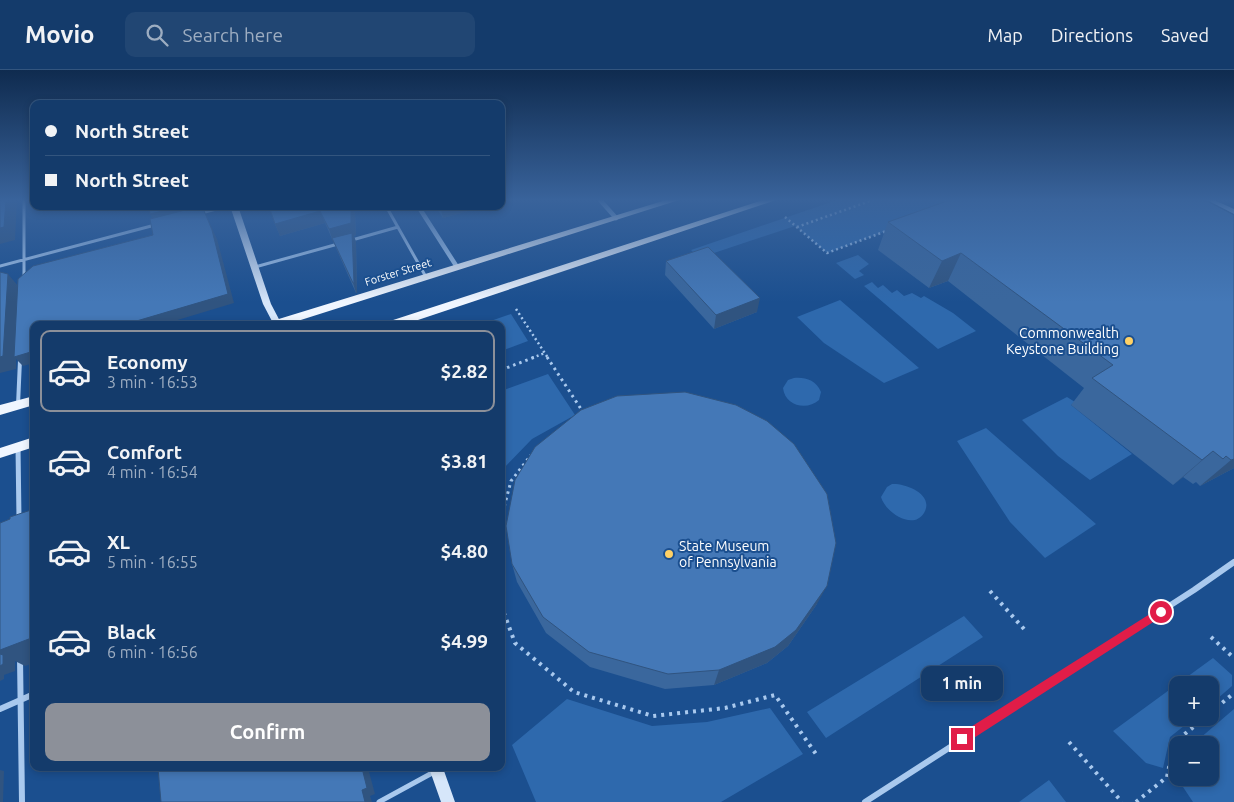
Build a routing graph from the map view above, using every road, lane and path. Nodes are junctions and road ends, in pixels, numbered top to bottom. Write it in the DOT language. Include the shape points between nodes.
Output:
graph roads {
  1 [pos="24,234"];
  2 [pos="121,234"];
  3 [pos="244,234"];
  4 [pos="372,234"];
  5 [pos="402,234"];
  6 [pos="436,234"];
  7 [pos="565,234"];
  8 [pos="667,234"];
  9 [pos="805,234"];
  10 [pos="878,234"];
  11 [pos="24,259"];
  12 [pos="0,266"];
  13 [pos="255,267"];
  14 [pos="457,268"];
  15 [pos="426,277"];
  16 [pos="23,287"];
  17 [pos="516,310"];
  18 [pos="274,321"];
  19 [pos="288,321"];
  20 [pos="403,321"];
  21 [pos="20,353"];
  22 [pos="545,354"];
  23 [pos="505,369"];
  24 [pos="30,401"];
  25 [pos="18,405"];
  26 [pos="0,410"];
  27 [pos="588,419"];
  28 [pos="30,443"];
  29 [pos="18,447"];
  30 [pos="535,449"];
  31 [pos="0,453"];
  32 [pos="505,503"];
  33 [pos="19,529"];
  34 [pos="1234,562"];
  35 [pos="990,591"];
  36 [pos="505,616"];
  37 [pos="1024,629"];
  38 [pos="1211,637"];
  39 [pos="20,652"];
  40 [pos="1234,658"];
  41 [pos="1234,694"];
  42 [pos="30,696"];
  43 [pos="21,700"];
  44 [pos="1219,706"];
  45 [pos="0,709"];
  46 [pos="1195,726"];
  47 [pos="1069,742"];
  48 [pos="818,757"];
  49 [pos="433,771"];
  50 [pos="438,771"];
  51 [pos="22,802"];
  52 [pos="379,802"];
  53 [pos="448,802"];
  54 [pos="864,802"];
  55 [pos="1122,802"];
  56 [pos="1136,802"];
  1 -- 11 [label="lane"];
  2 -- 11 [label="lane"];
  3 -- 13 [label="main road"];
  4 -- 13 [label="lane"];
  5 -- 15 [label="lane"];
  6 -- 14 [label="street"];
  7 -- 14 [label="main road, Forster Street"];
  8 -- 20 [label="main road"];
  9 -- 10 [label="path" via="827,252"];
  11 -- 12 [label="lane"];
  11 -- 16 [label="lane"];
  13 -- 18 [label="main road"];
  14 -- 15 [label="main road, Forster Street"];
  15 -- 19 [label="main road, Forster Street"];
  17 -- 22 [label="path"];
  21 -- 25 [label="lane"];
  22 -- 23 [label="path"];
  22 -- 27 [label="path"];
  24 -- 25 [label="main road"];
  25 -- 26 [label="main road"];
  28 -- 29 [label="main road"];
  29 -- 31 [label="main road"];
  29 -- 33 [label="street"];
  30 -- 32 [label="path" via="511,481"];
  34 -- 54 [label="street"];
  35 -- 37 [label="path"];
  36 -- 48 [label="path" via="515,644 574,692 653,716 725,708 775,695"];
  38 -- 40 [label="path"];
  39 -- 43 [label="street"];
  41 -- 44 [label="path"];
  42 -- 43 [label="street"];
  43 -- 45 [label="street"];
  43 -- 51 [label="street"];
  46 -- 56 [label="path" via="1177,740 1167,777"];
  47 -- 55 [label="path"];
  49 -- 52 [label="lane"];
  50 -- 53 [label="main road"];
}
